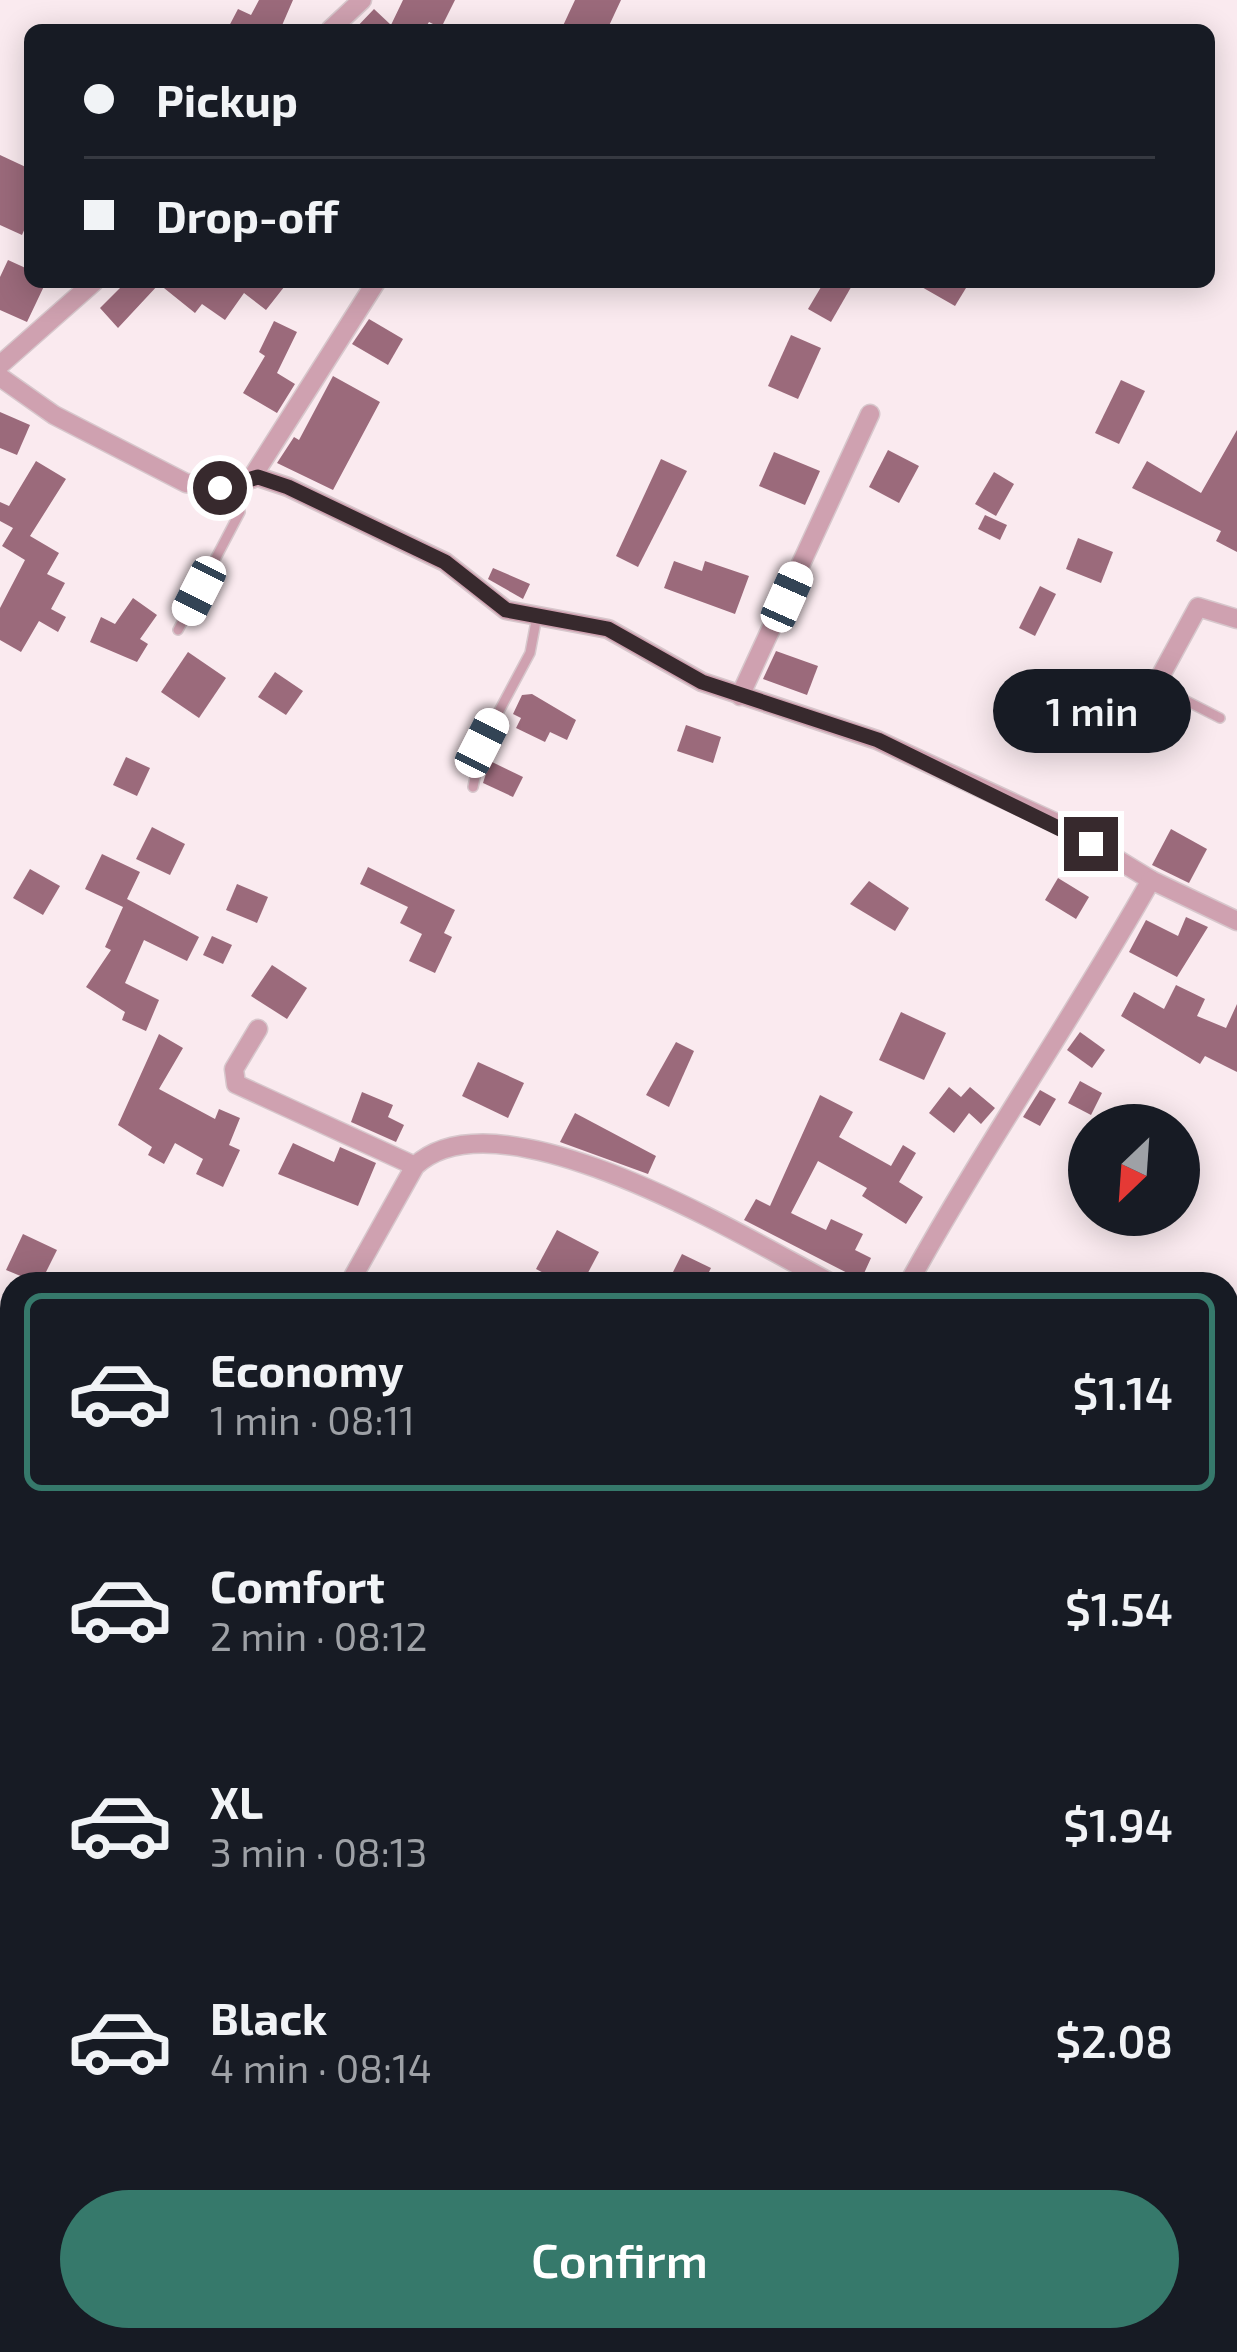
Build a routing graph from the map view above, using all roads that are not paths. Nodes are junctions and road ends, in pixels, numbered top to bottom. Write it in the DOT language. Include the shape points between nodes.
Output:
graph roads {
  1 [pos="362,0"];
  2 [pos="336,24"];
  3 [pos="87,288"];
  4 [pos="372,288"];
  5 [pos="0,365"];
  6 [pos="0,377"];
  7 [pos="870,414"];
  8 [pos="242,481"];
  9 [pos="537,616"];
  10 [pos="1237,620"];
  11 [pos="178,630"];
  12 [pos="1155,686"];
  13 [pos="740,696"];
  14 [pos="1220,718"];
  15 [pos="1136,721"];
  16 [pos="473,787"];
  17 [pos="1151,880"];
  18 [pos="1237,920"];
  19 [pos="258,1029"];
  20 [pos="415,1166"];
  21 [pos="356,1272"];
  22 [pos="808,1272"];
  23 [pos="915,1272"];
  1 -- 2 [label="street"];
  3 -- 5 [label="street"];
  4 -- 8 [label="street"];
  6 -- 8 [label="street" via="54,415 185,483 202,489"];
  7 -- 13 [label="street"];
  8 -- 9 [label="street" via="288,487 445,562 506,610"];
  8 -- 11 [label="lane" via="240,512"];
  9 -- 13 [label="street" via="608,629"];
  9 -- 16 [label="lane" via="530,653 482,743"];
  10 -- 12 [label="street" via="1198,607"];
  12 -- 14 [label="lane"];
  12 -- 15 [label="street"];
  13 -- 17 [label="street" via="878,740 1061,825"];
  17 -- 18 [label="street"];
  17 -- 23 [label="street"];
  19 -- 20 [label="street" via="234,1070 236,1084"];
  20 -- 21 [label="street"];
  20 -- 22 [label="street" via="458,1141 565,1154"];
}
